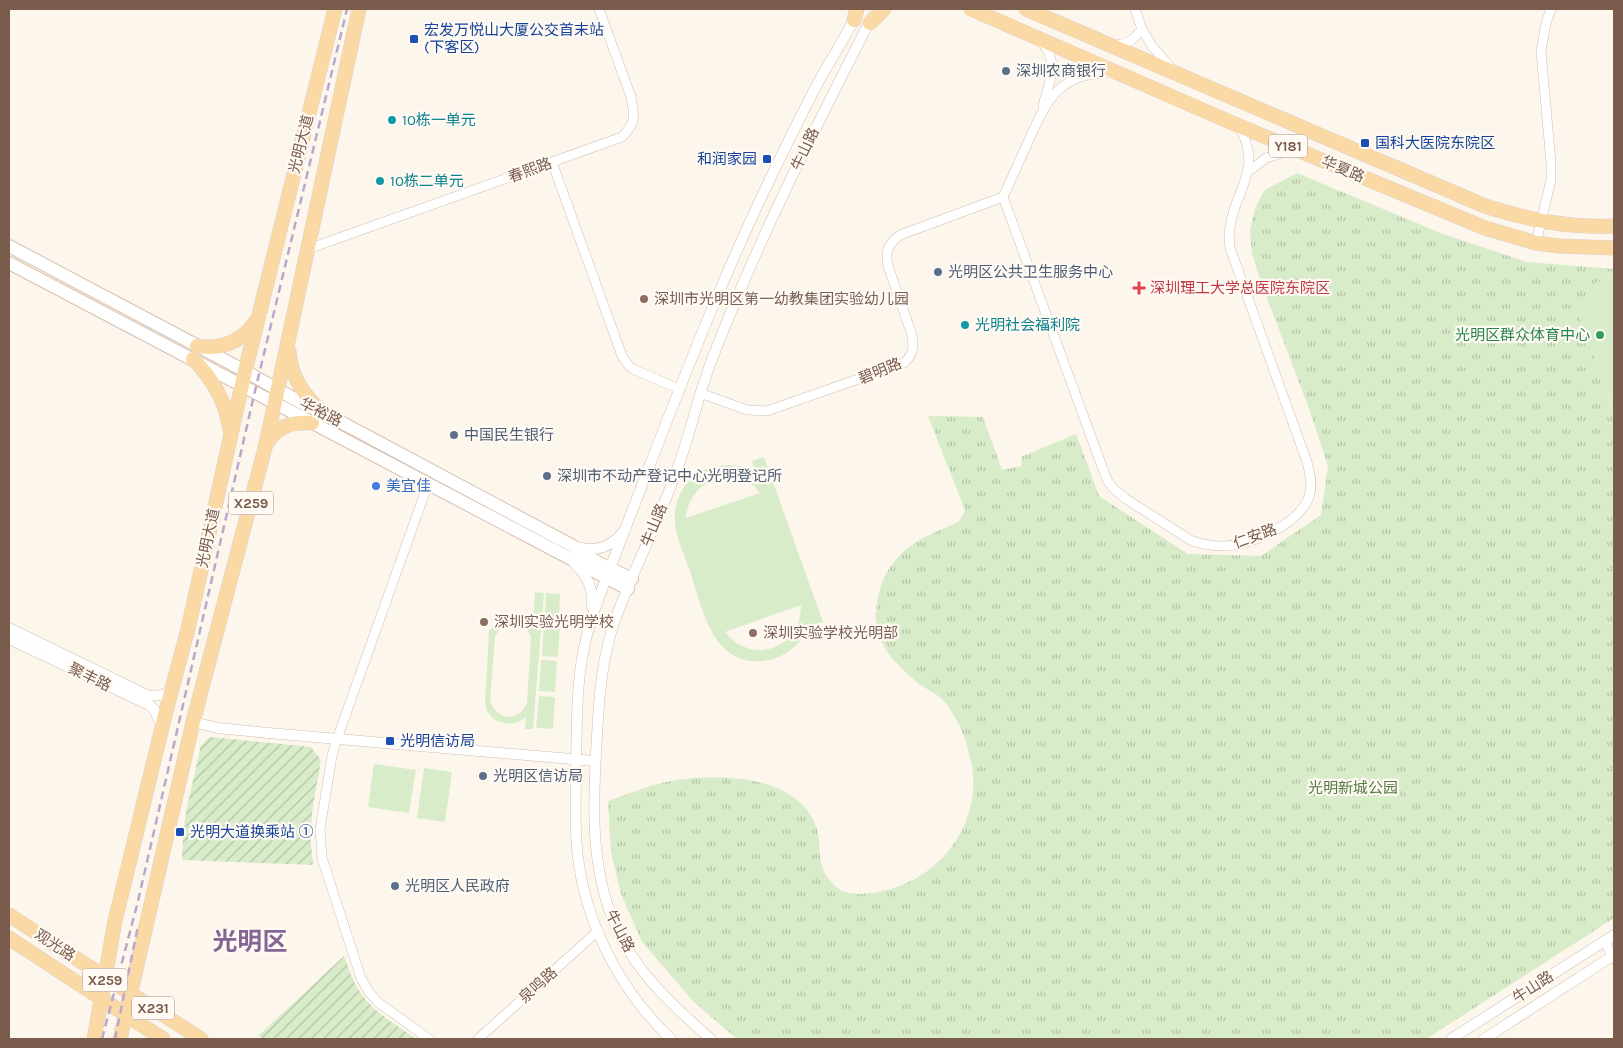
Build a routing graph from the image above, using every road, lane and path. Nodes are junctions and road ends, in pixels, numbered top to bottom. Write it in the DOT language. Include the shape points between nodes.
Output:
graph roads {
  1 [pos="335,9"];
  2 [pos="359,9"];
  3 [pos="599,9"];
  4 [pos="877,9"];
  5 [pos="884,9"];
  6 [pos="971,9"];
  7 [pos="1026,9"];
  8 [pos="1135,9"];
  9 [pos="1551,9"];
  10 [pos="857,13"];
  11 [pos="870,23"];
  12 [pos="1142,29"];
  13 [pos="1038,38"];
  14 [pos="1111,45"];
  15 [pos="1118,73"];
  16 [pos="1176,73"];
  17 [pos="1042,111"];
  18 [pos="1238,125"];
  19 [pos="1295,149"];
  20 [pos="552,162"];
  21 [pos="1249,172"];
  22 [pos="1003,197"];
  23 [pos="1540,222"];
  24 [pos="1614,226"];
  25 [pos="1536,243"];
  26 [pos="9,246"];
  27 [pos="1614,248"];
  28 [pos="308,249"];
  29 [pos="9,263"];
  30 [pos="260,312"];
  31 [pos="289,339"];
  32 [pos="195,352"];
  33 [pos="244,378"];
  34 [pos="679,389"];
  35 [pos="700,392"];
  36 [pos="277,397"];
  37 [pos="322,412"];
  38 [pos="312,423"];
  39 [pos="230,437"];
  40 [pos="266,444"];
  41 [pos="428,484"];
  42 [pos="626,526"];
  43 [pos="568,551"];
  44 [pos="608,573"];
  45 [pos="630,584"];
  46 [pos="591,620"];
  47 [pos="9,628"];
  48 [pos="9,638"];
  49 [pos="171,690"];
  50 [pos="193,722"];
  51 [pos="162,726"];
  52 [pos="337,739"];
  53 [pos="576,759"];
  54 [pos="595,761"];
  55 [pos="9,915"];
  56 [pos="598,931"];
  57 [pos="1614,935"];
  58 [pos="9,938"];
  59 [pos="1604,941"];
  60 [pos="1614,957"];
  61 [pos="105,978"];
  62 [pos="131,994"];
  63 [pos="102,999"];
  64 [pos="126,1015"];
  65 [pos="94,1039"];
  66 [pos="120,1039"];
  67 [pos="163,1039"];
  68 [pos="201,1039"];
  69 [pos="429,1039"];
  70 [pos="478,1039"];
  71 [pos="671,1039"];
  72 [pos="711,1039"];
  73 [pos="1451,1039"];
  74 [pos="1484,1039"];
  1 -- 30 [label="main road, 光明大道 / X259"];
  2 -- 28 [label="main road, 光明大道 / X259"];
  3 -- 20 [label="street, 春熙路" via="631,97 632,126 622,137"];
  4 -- 11 [label="street, 牛山路"];
  5 -- 11 [label="main road"];
  6 -- 13 [label="main road, 华夏路 / Y181"];
  7 -- 14 [label="main road, 华夏路 / Y181"];
  8 -- 12 [label="street"];
  9 -- 23 [label="street" via="1542,51 1551,180"];
  10 -- 34 [label="street, 牛山路" via="824,72 743,236"];
  11 -- 35 [label="street, 牛山路" via="811,136 749,270"];
  12 -- 14 [label="street" via="1125,44"];
  12 -- 16 [label="street"];
  13 -- 15 [label="main road, 华夏路 / Y181"];
  13 -- 17 [label="street" via="1048,51 1053,66"];
  14 -- 16 [label="main road, 华夏路 / Y181"];
  15 -- 17 [label="street" via="1078,77 1060,88"];
  15 -- 18 [label="main road, 华夏路 / Y181"];
  16 -- 23 [label="main road, 华夏路 / Y181" via="1485,206"];
  17 -- 22 [label="street"];
  18 -- 19 [label="main road, 华夏路 / Y181"];
  18 -- 21 [label="street, 仁安路" via="1249,150"];
  19 -- 21 [label="street" via="1266,158"];
  19 -- 25 [label="main road, 华夏路 / Y181" via="1485,228"];
  20 -- 28 [label="street, 春熙路"];
  20 -- 34 [label="street" via="625,362 633,369"];
  21 -- 22 [label="street, 仁安路" via="1232,214 1230,248 1307,462 1311,487 1306,504 1284,525 1246,542 1223,546 1202,544 1183,536 1119,494 1107,480"];
  22 -- 35 [label="street, 碧明路" via="900,234 889,245 888,266 914,344 904,363 767,411 747,410"];
  23 -- 24 [label="main road, 华夏路 / Y181"];
  23 -- 25 [label="street"];
  25 -- 27 [label="main road, 华夏路 / Y181"];
  26 -- 32 [label="main road, 华裕路"];
  28 -- 31 [label="main road, 光明大道 / X259"];
  29 -- 32 [label="main road, 华裕路"];
  30 -- 32 [label="main road" via="253,325 237,340"];
  30 -- 33 [label="main road, 光明大道 / X259"];
  31 -- 36 [label="main road, 光明大道 / X259"];
  31 -- 37 [label="main road" via="294,375 307,398"];
  32 -- 33 [label="main road, 华裕路"];
  32 -- 39 [label="main road" via="222,399"];
  33 -- 36 [label="main road, 华裕路"];
  33 -- 39 [label="main road, 光明大道 / X259"];
  34 -- 42 [label="street, 牛山路"];
  35 -- 45 [label="street, 牛山路" via="679,464"];
  36 -- 37 [label="main road, 华裕路"];
  36 -- 38 [label="main road, 华裕路"];
  36 -- 40 [label="main road, 光明大道 / X259"];
  37 -- 43 [label="main road, 华裕路"];
  38 -- 40 [label="main road" via="287,424"];
  38 -- 41 [label="main road, 华裕路"];
  39 -- 49 [label="main road, 光明大道 / X259" via="188,629"];
  40 -- 50 [label="main road, 光明大道 / X259"];
  41 -- 43 [label="main road, 华裕路"];
  41 -- 52 [label="street"];
  42 -- 43 [label="street" via="616,540 603,548"];
  42 -- 44 [label="street, 牛山路"];
  43 -- 44 [label="main road, 华裕路"];
  43 -- 46 [label="street" via="589,582"];
  44 -- 45 [label="main road, 华裕路"];
  44 -- 46 [label="street, 牛山路"];
  45 -- 54 [label="street, 牛山路" via="606,655"];
  46 -- 53 [label="street, 牛山路" via="580,669"];
  47 -- 49 [label="street, 聚丰路" via="149,696 163,695"];
  48 -- 51 [label="street, 聚丰路" via="149,706 154,709"];
  49 -- 51 [label="main road, 光明大道 / X259"];
  50 -- 52 [label="street" via="218,728"];
  50 -- 62 [label="main road, 光明大道 / X259"];
  51 -- 61 [label="main road, 光明大道 / X259"];
  52 -- 53 [label="street"];
  52 -- 69 [label="street" via="320,829 322,858 361,978 369,992"];
  53 -- 54 [label="street"];
  53 -- 56 [label="street, 牛山路" via="578,862 591,917"];
  54 -- 72 [label="street, 牛山路" via="594,821 606,905 630,953 647,975 675,1008"];
  55 -- 61 [label="main road, 观光路"];
  56 -- 70 [label="street, 泉鸣路"];
  56 -- 71 [label="street, 牛山路" via="622,978"];
  57 -- 59 [label="street, 牛山路"];
  58 -- 63 [label="main road, 观光路"];
  59 -- 60 [label="street"];
  59 -- 73 [label="street, 牛山路"];
  60 -- 74 [label="street, 牛山路"];
  61 -- 62 [label="main road, 观光路 / X231"];
  61 -- 63 [label="main road, 光明大道 / X259"];
  62 -- 64 [label="main road, 光明大道 / X259"];
  62 -- 68 [label="main road, 观光路 / X231"];
  63 -- 64 [label="main road, X231"];
  63 -- 65 [label="main road, 光明大道 / X259"];
  64 -- 66 [label="main road, 光明大道 / X259"];
  64 -- 67 [label="main road, X231"];
}
